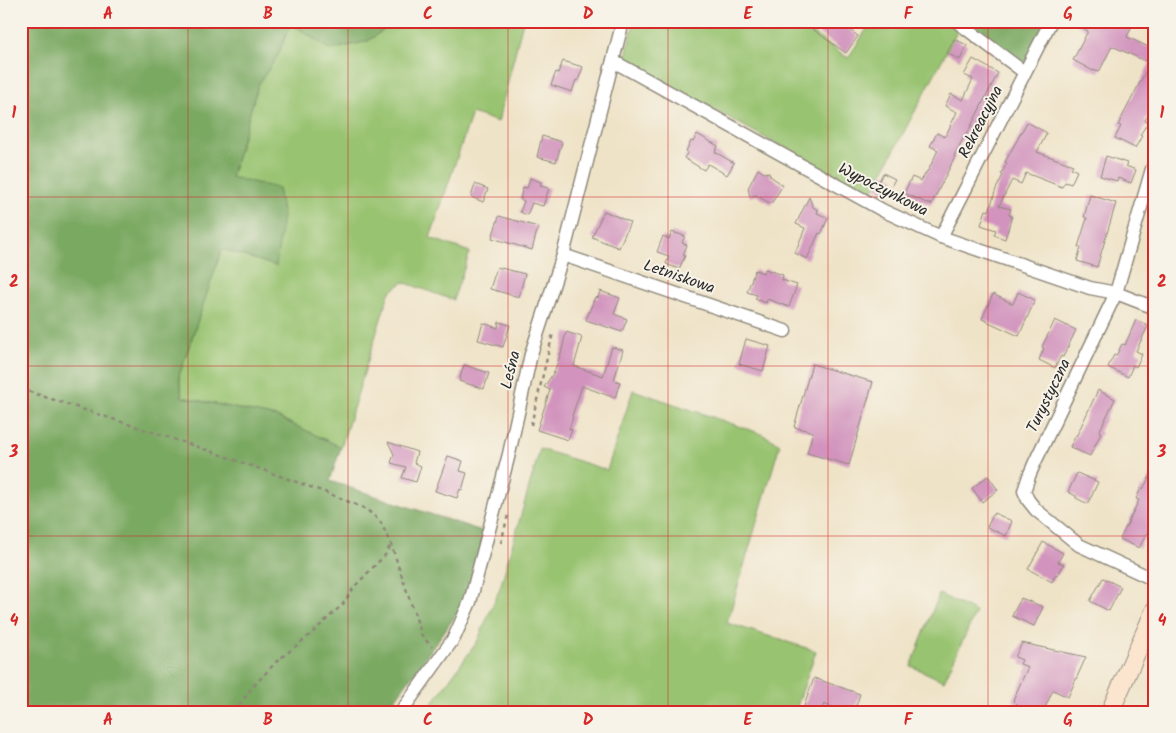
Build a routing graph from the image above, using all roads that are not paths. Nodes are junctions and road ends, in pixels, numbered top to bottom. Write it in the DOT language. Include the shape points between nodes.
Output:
graph roads {
  1 [pos="623,21"];
  2 [pos="956,21"];
  3 [pos="1051,21"];
  4 [pos="613,61"];
  5 [pos="1024,72"];
  6 [pos="1155,163"];
  7 [pos="941,237"];
  8 [pos="563,254"];
  9 [pos="1116,293"];
  10 [pos="1155,308"];
  11 [pos="785,331"];
  12 [pos="1155,580"];
  13 [pos="1155,610"];
  14 [pos="401,712"];
  15 [pos="1110,712"];
  1 -- 4 [label="street, Leśna"];
  2 -- 5 [label="street"];
  3 -- 5 [label="street, Rekreacyjna"];
  4 -- 7 [label="street, Wypoczynkowa" via="884,211"];
  4 -- 8 [label="street, Leśna"];
  5 -- 7 [label="street, Rekreacyjna"];
  6 -- 9 [label="street, Turystyczna"];
  7 -- 9 [label="street, Wypoczynkowa" via="1090,288"];
  8 -- 11 [label="street, Letniskowa"];
  8 -- 14 [label="street, Leśna" via="532,354 470,602 454,638"];
  9 -- 10 [label="street, Wypoczynkowa"];
  9 -- 12 [label="street, Turystyczna" via="1024,491 1036,510 1079,545"];
  13 -- 15 [label="street"];
}
